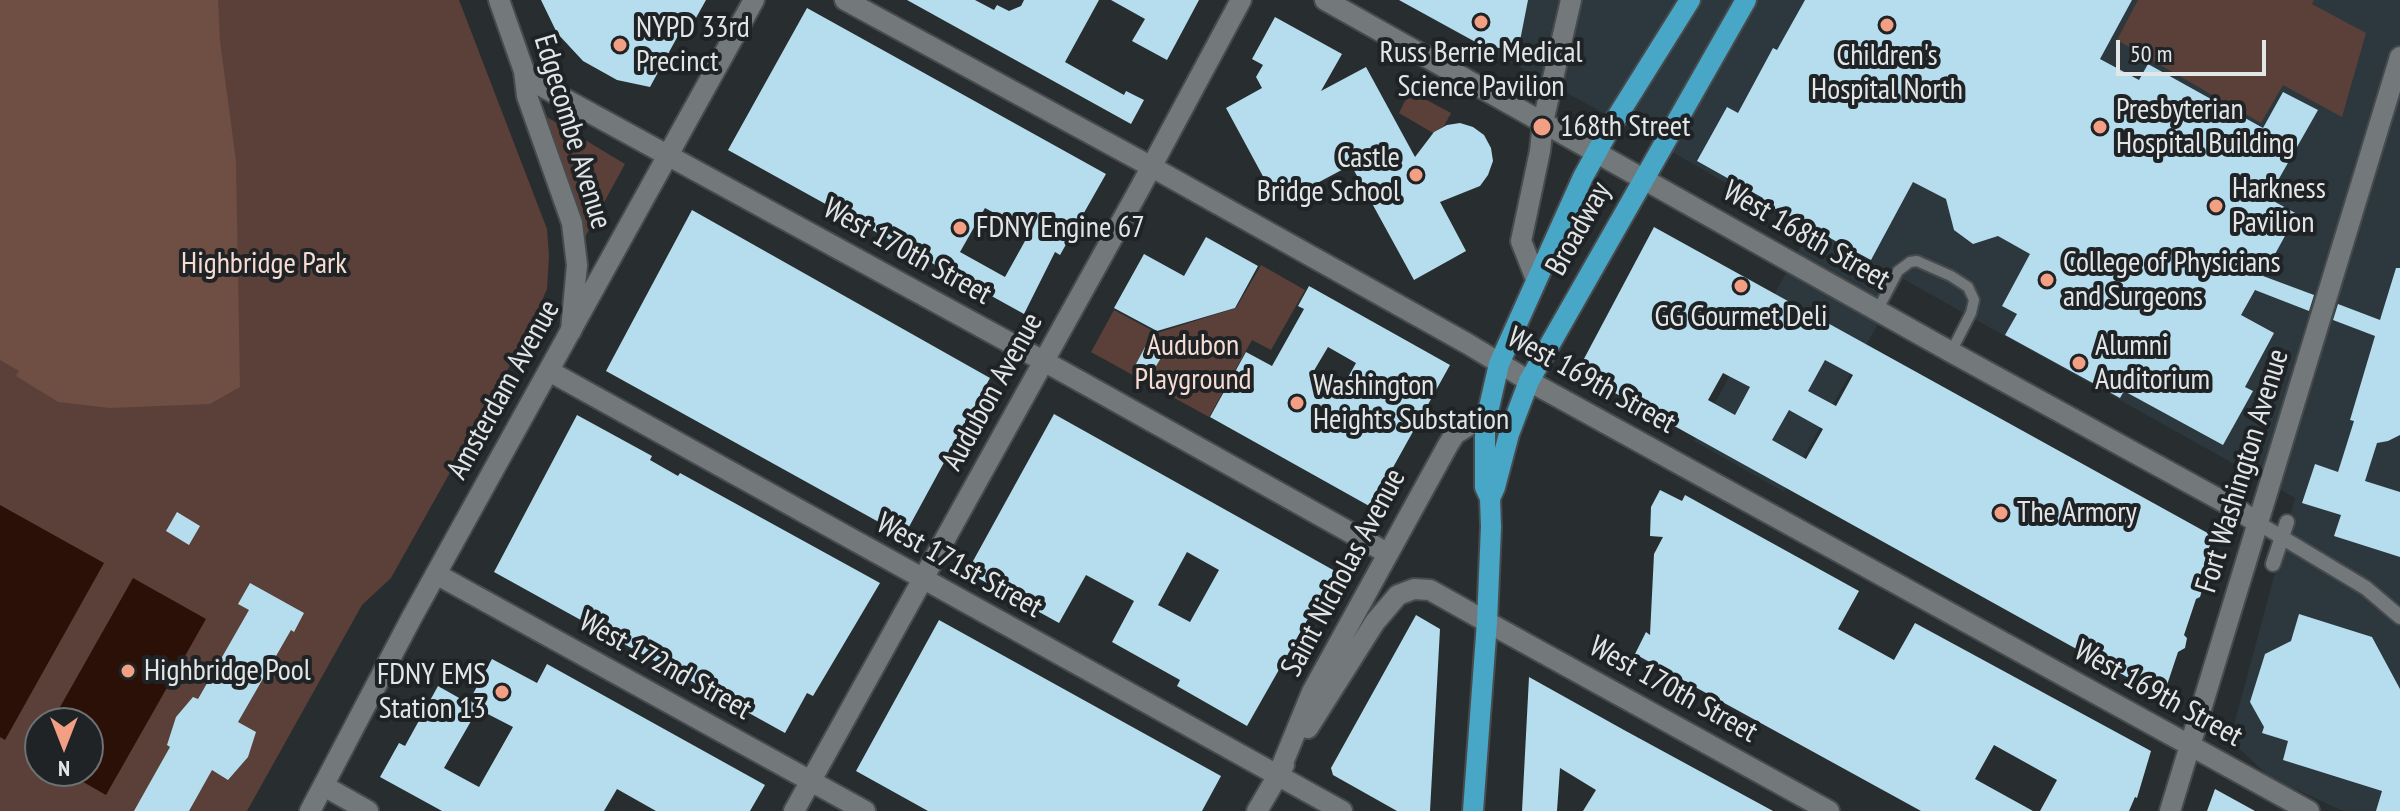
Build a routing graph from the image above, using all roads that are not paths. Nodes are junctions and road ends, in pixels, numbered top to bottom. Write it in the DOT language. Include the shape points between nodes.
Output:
graph roads {
  1 [pos="499,0"];
  2 [pos="754,0"];
  3 [pos="845,0"];
  4 [pos="1241,0"];
  5 [pos="1325,0"];
  6 [pos="1571,0"];
  7 [pos="1690,0"];
  8 [pos="1746,0"];
  9 [pos="2400,57"];
  10 [pos="524,71"];
  11 [pos="1543,122"];
  12 [pos="1597,152"];
  13 [pos="669,155"];
  14 [pos="1150,166"];
  15 [pos="1643,178"];
  16 [pos="1536,279"];
  17 [pos="1877,311"];
  18 [pos="571,332"];
  19 [pos="1951,352"];
  20 [pos="1044,361"];
  21 [pos="1499,364"];
  22 [pos="549,371"];
  23 [pos="1529,381"];
  24 [pos="1485,415"];
  25 [pos="1490,498"];
  26 [pos="2287,522"];
  27 [pos="2258,523"];
  28 [pos="2282,539"];
  29 [pos="1387,553"];
  30 [pos="2273,564"];
  31 [pos="436,574"];
  32 [pos="923,580"];
  33 [pos="2400,617"];
  34 [pos="1487,622"];
  35 [pos="2191,747"];
  36 [pos="1278,775"];
  37 [pos="811,781"];
  38 [pos="324,786"];
  39 [pos="310,811"];
  40 [pos="368,811"];
  41 [pos="794,811"];
  42 [pos="865,811"];
  43 [pos="1257,811"];
  44 [pos="1342,811"];
  45 [pos="1473,811"];
  46 [pos="1829,811"];
  47 [pos="2170,811"];
  48 [pos="2309,811"];
  1 -- 10 [label="street, Edgecombe Avenue"];
  2 -- 13 [label="street, Amsterdam Avenue"];
  3 -- 14 [label="street, West 169th Street"];
  4 -- 14 [label="street, Audubon Avenue"];
  5 -- 11 [label="street, West 168th Street"];
  6 -- 11 [label="street"];
  7 -- 12 [label="main road, Broadway"];
  8 -- 15 [label="main road, Broadway"];
  9 -- 27 [label="street, Fort Washington Avenue"];
  10 -- 13 [label="street, West 170th Street" via="543,87"];
  10 -- 18 [label="street, Edgecombe Avenue" via="527,96 576,242"];
  11 -- 12 [label="street, West 168th Street"];
  11 -- 16 [label="street" via="1521,241"];
  12 -- 15 [label="street, West 168th Street"];
  12 -- 16 [label="main road, Broadway"];
  13 -- 18 [label="street, Amsterdam Avenue"];
  13 -- 20 [label="street, West 170th Street"];
  14 -- 20 [label="street, Audubon Avenue"];
  14 -- 21 [label="street, West 169th Street"];
  15 -- 17 [label="street, West 168th Street"];
  15 -- 23 [label="main road, Broadway"];
  16 -- 21 [label="main road, Broadway"];
  17 -- 19 [label="street, West 168th Street"];
  17 -- 19 [label="lane" via="1898,271 1910,262 1951,276 1968,287 1974,300"];
  18 -- 22 [label="street, Amsterdam Avenue"];
  19 -- 27 [label="street, West 168th Street"];
  20 -- 29 [label="street, West 170th Street"];
  20 -- 32 [label="street, Audubon Avenue"];
  21 -- 23 [label="street, West 169th Street"];
  21 -- 24 [label="main road, Broadway"];
  22 -- 31 [label="street, Amsterdam Avenue"];
  22 -- 32 [label="street, West 171st Street"];
  23 -- 25 [label="main road, Broadway"];
  23 -- 35 [label="street, West 169th Street"];
  24 -- 25 [label="main road, Broadway" via="1485,487"];
  24 -- 29 [label="street, Saint Nicholas Avenue" via="1455,434"];
  25 -- 34 [label="main road, Broadway"];
  26 -- 28 [label="street"];
  27 -- 28 [label="street"];
  27 -- 35 [label="street, Fort Washington Avenue"];
  28 -- 30 [label="street"];
  28 -- 33 [label="street" via="2366,588"];
  29 -- 36 [label="street, Saint Nicholas Avenue" via="1312,692"];
  31 -- 37 [label="street, West 172nd Street"];
  31 -- 38 [label="street, Amsterdam Avenue"];
  32 -- 36 [label="street, West 171st Street"];
  32 -- 37 [label="street, Audubon Avenue"];
  34 -- 36 [label="street, Saint Nicholas Avenue" via="1438,593 1414,589 1398,595 1375,622"];
  34 -- 45 [label="main road, Broadway"];
  34 -- 46 [label="street, West 170th Street"];
  35 -- 47 [label="street, Fort Washington Avenue"];
  35 -- 48 [label="street, West 169th Street"];
  36 -- 43 [label="street, Saint Nicholas Avenue"];
  36 -- 44 [label="street, West 171st Street"];
  37 -- 41 [label="street, Audubon Avenue"];
  37 -- 42 [label="street, West 172nd Street"];
  38 -- 39 [label="street, Amsterdam Avenue"];
  38 -- 40 [label="street"];
}
